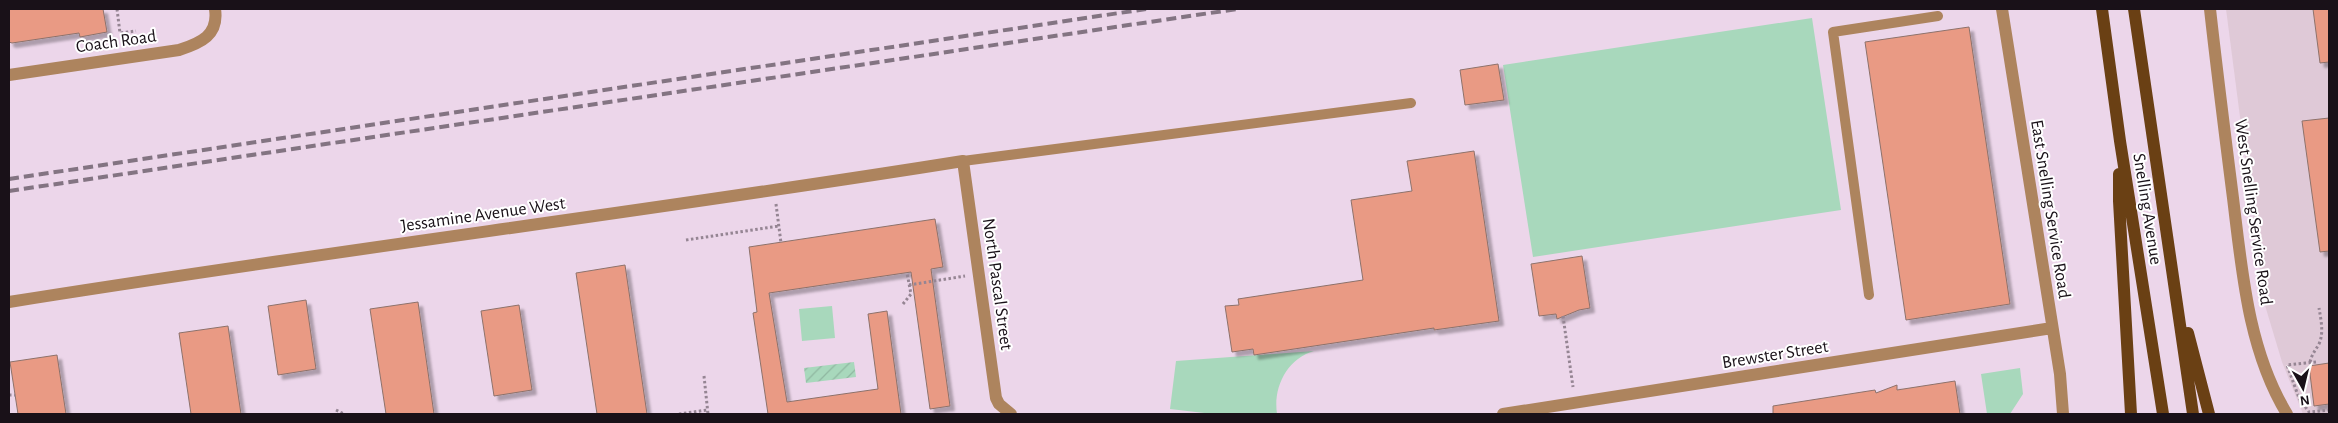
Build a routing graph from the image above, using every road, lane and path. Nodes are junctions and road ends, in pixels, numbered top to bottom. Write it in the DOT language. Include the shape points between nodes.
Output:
graph roads {
  1 [pos="117,9"];
  2 [pos="2002,9"];
  3 [pos="2102,9"];
  4 [pos="2134,9"];
  5 [pos="2210,9"];
  6 [pos="215,14"];
  7 [pos="1938,16"];
  8 [pos="136,31"];
  9 [pos="9,75"];
  10 [pos="1411,103"];
  11 [pos="2120,141"];
  12 [pos="962,161"];
  13 [pos="774,191"];
  14 [pos="779,226"];
  15 [pos="686,240"];
  16 [pos="781,243"];
  17 [pos="2171,266"];
  18 [pos="908,272"];
  19 [pos="979,274"];
  20 [pos="909,285"];
  21 [pos="1869,295"];
  22 [pos="9,302"];
  23 [pos="903,304"];
  24 [pos="2319,308"];
  25 [pos="1563,316"];
  26 [pos="2052,328"];
  27 [pos="2310,362"];
  28 [pos="2316,362"];
  29 [pos="704,376"];
  30 [pos="1572,376"];
  31 [pos="15,394"];
  32 [pos="9,395"];
  33 [pos="336,410"];
  34 [pos="2329,410"];
  35 [pos="708,412"];
  36 [pos="1008,412"];
  37 [pos="344,414"];
  38 [pos="679,414"];
  39 [pos="1503,414"];
  40 [pos="2063,414"];
  41 [pos="2131,414"];
  42 [pos="2163,414"];
  43 [pos="2193,414"];
  44 [pos="2209,414"];
  45 [pos="2287,414"];
  1 -- 8 [label="path" via="120,33"];
  2 -- 26 [label="street, East Snelling Service Road"];
  3 -- 11 [label="main road, Snelling Avenue"];
  4 -- 17 [label="main road, Snelling Avenue"];
  5 -- 45 [label="street, West Snelling Service Road" via="2245,292 2275,394"];
  6 -- 9 [label="street, Coach Road" via="210,33 197,44 179,50"];
  7 -- 21 [label="lane" via="1834,32"];
  10 -- 12 [label="lane"];
  11 -- 41 [label="main road" via="2119,201"];
  11 -- 42 [label="main road, Snelling Avenue"];
  12 -- 13 [label="street, Jessamine Avenue West"];
  12 -- 19 [label="street, North Pascal Street"];
  13 -- 14 [label="path"];
  13 -- 22 [label="street, Jessamine Avenue West"];
  14 -- 15 [label="path"];
  14 -- 16 [label="path"];
  17 -- 43 [label="main road, Snelling Avenue"];
  17 -- 44 [label="main road"];
  18 -- 20 [label="path"];
  19 -- 20 [label="path"];
  19 -- 36 [label="street, North Pascal Street" via="996,398"];
  20 -- 23 [label="path" via="911,294"];
  24 -- 27 [label="path" via="2321,338"];
  25 -- 30 [label="path"];
  26 -- 39 [label="street, Brewster Street"];
  26 -- 40 [label="street, East Snelling Service Road"];
  27 -- 28 [label="path"];
  27 -- 34 [label="path" via="2287,365 2292,381 2309,412"];
  29 -- 35 [label="path"];
  31 -- 32 [label="path"];
  33 -- 37 [label="path"];
  35 -- 38 [label="path"];
}
